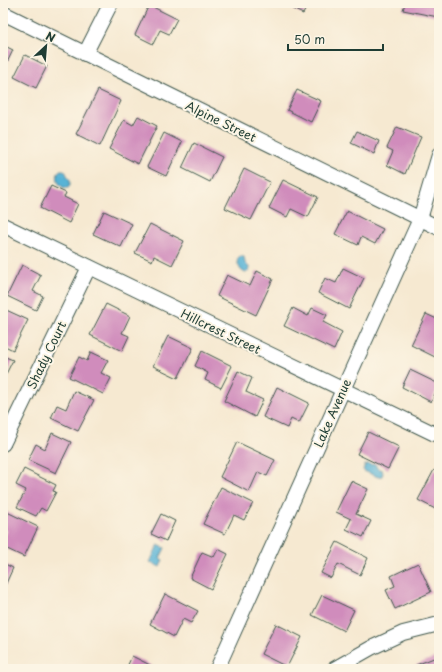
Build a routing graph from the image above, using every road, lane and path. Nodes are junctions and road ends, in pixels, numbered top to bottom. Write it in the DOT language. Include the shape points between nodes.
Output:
graph roads {
  1 [pos="111,3"];
  2 [pos="3,13"];
  3 [pos="85,54"];
  4 [pos="439,155"];
  5 [pos="420,219"];
  6 [pos="3,225"];
  7 [pos="439,228"];
  8 [pos="90,267"];
  9 [pos="343,389"];
  10 [pos="439,436"];
  11 [pos="3,444"];
  12 [pos="439,624"];
  13 [pos="217,669"];
  14 [pos="334,669"];
  1 -- 3 [label="street"];
  2 -- 3 [label="street, Alpine Street"];
  3 -- 5 [label="street, Alpine Street"];
  4 -- 5 [label="street, Lake Avenue"];
  5 -- 7 [label="street, Alpine Street"];
  5 -- 9 [label="street, Lake Avenue"];
  6 -- 8 [label="street, Hillcrest Street"];
  8 -- 9 [label="street, Hillcrest Street"];
  8 -- 11 [label="street, Shady Court"];
  9 -- 10 [label="street, Hillcrest Street"];
  9 -- 13 [label="street, Lake Avenue"];
  12 -- 14 [label="street" via="403,633"];
}
